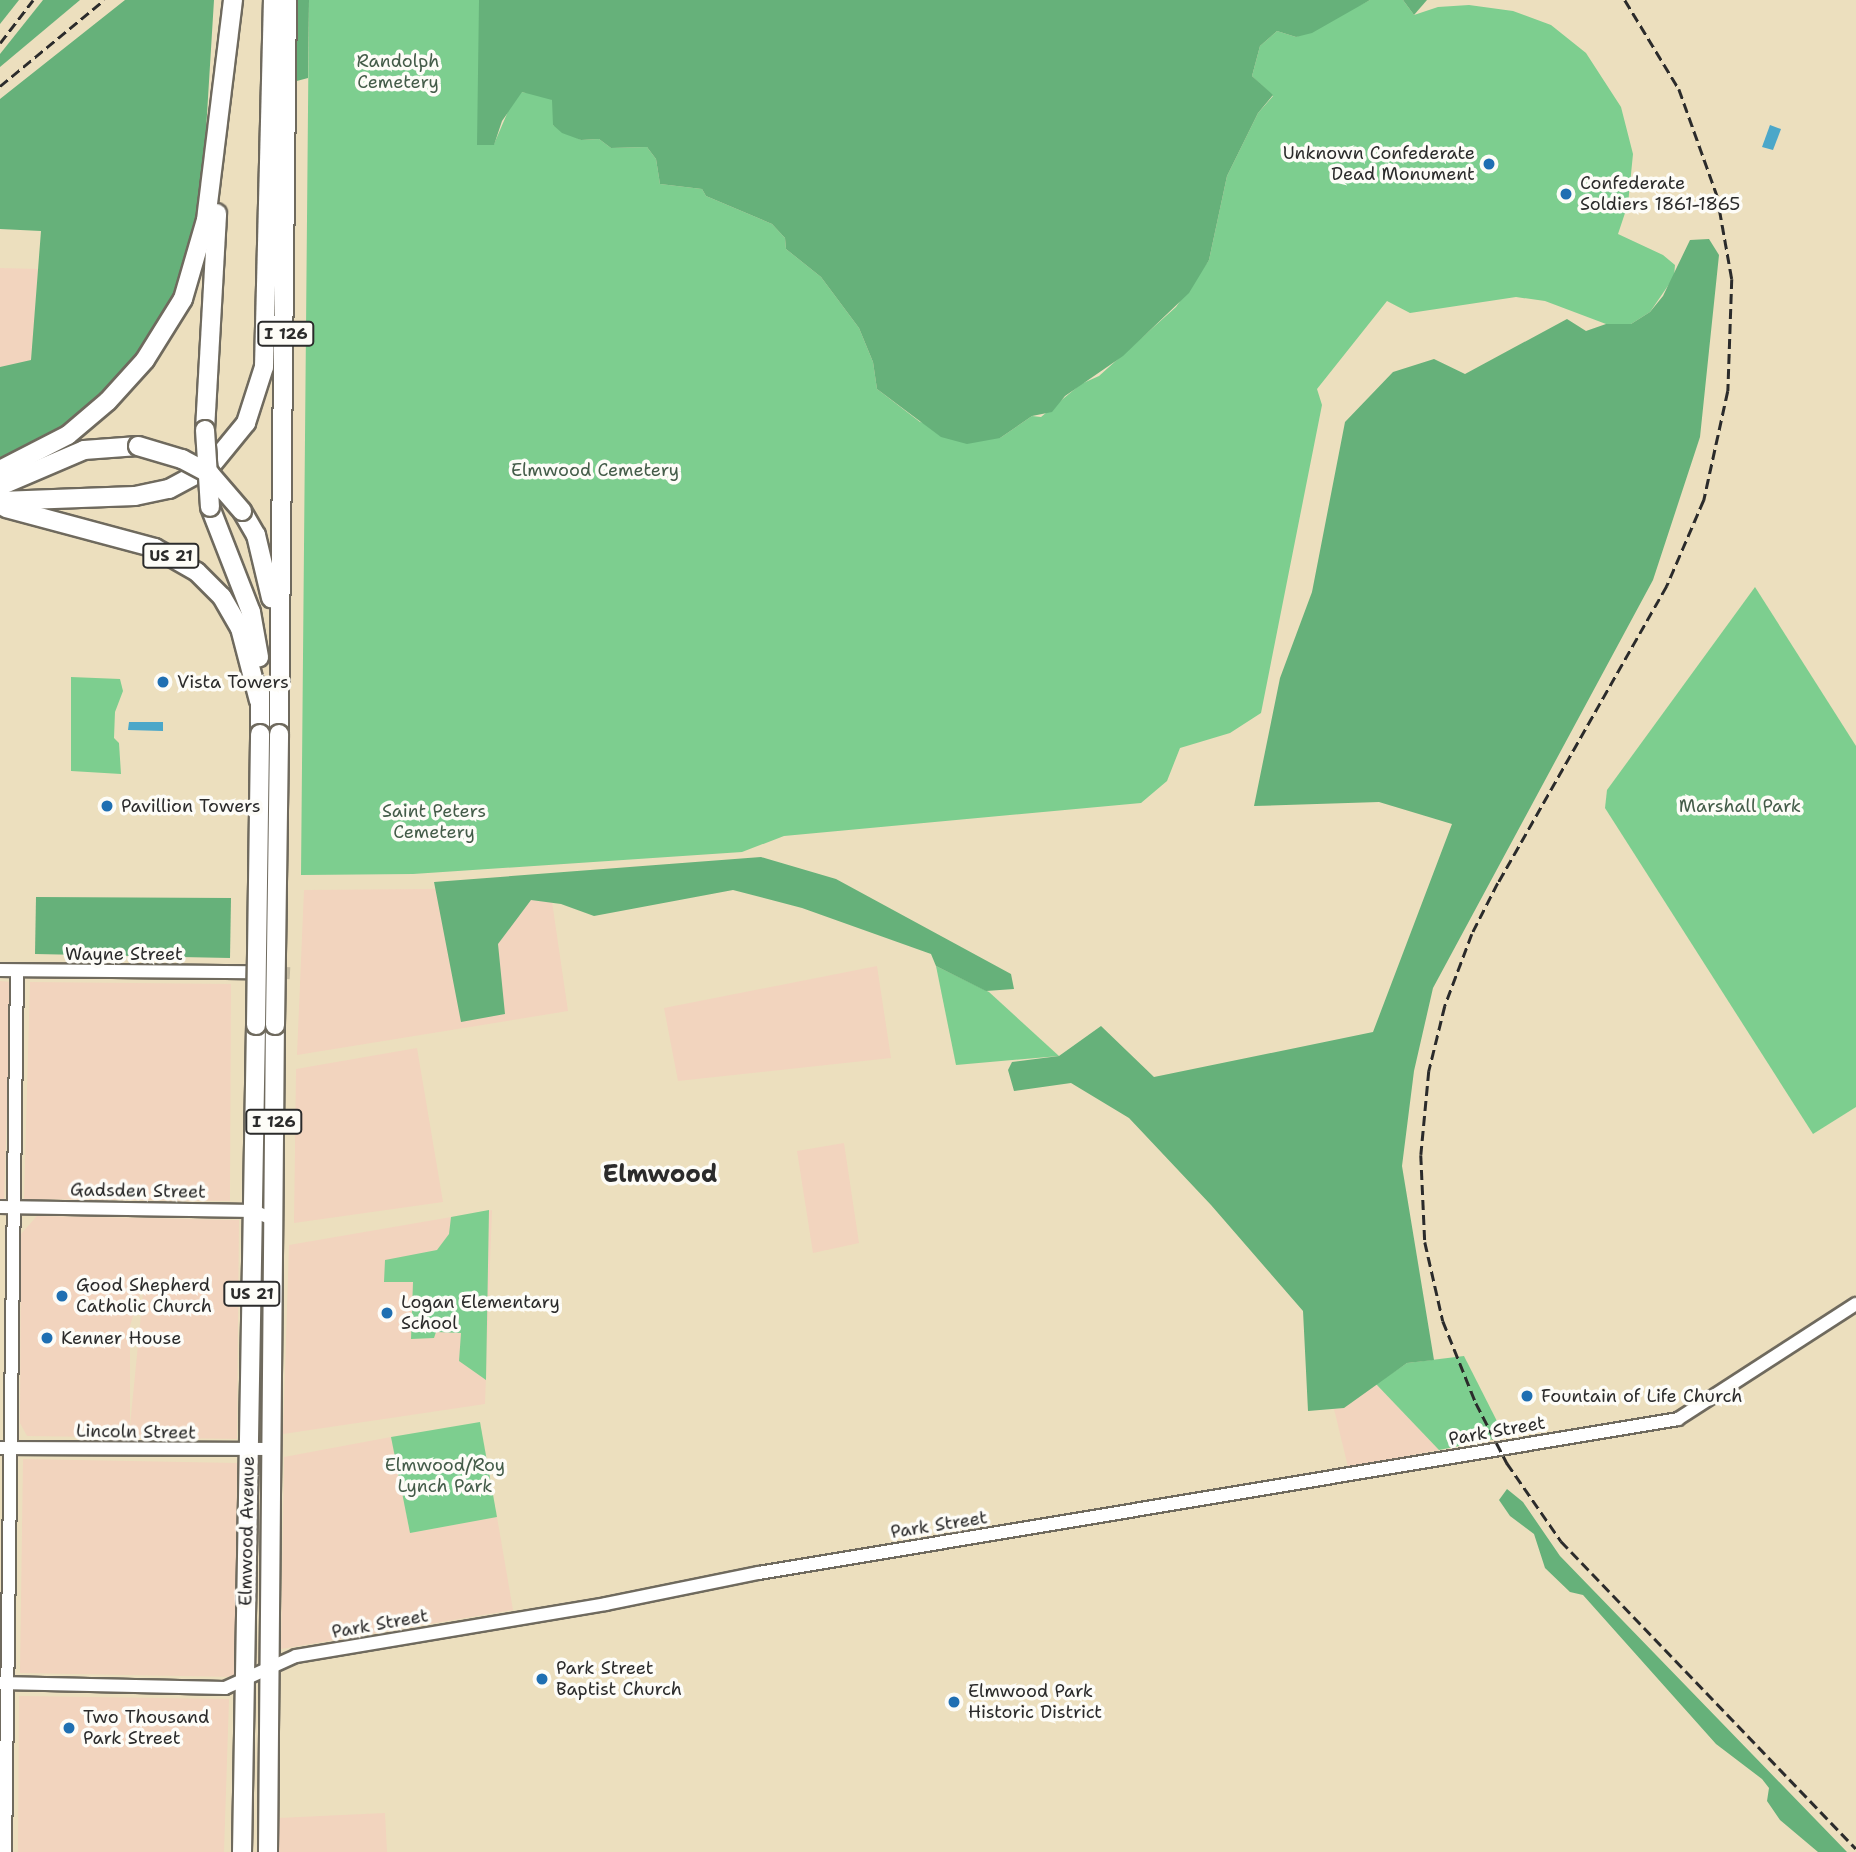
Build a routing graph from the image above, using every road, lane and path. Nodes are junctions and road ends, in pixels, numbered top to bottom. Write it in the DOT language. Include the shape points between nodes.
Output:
graph roads {
  1 [pos="233,0"];
  2 [pos="273,0"];
  3 [pos="287,0"];
  4 [pos="222,108"];
  5 [pos="0,470"];
  6 [pos="0,486"];
  7 [pos="0,501"];
  8 [pos="0,507"];
  9 [pos="278,668"];
  10 [pos="259,701"];
  11 [pos="0,970"];
  12 [pos="17,971"];
  13 [pos="247,972"];
  14 [pos="0,1207"];
  15 [pos="14,1207"];
  16 [pos="254,1211"];
  17 [pos="274,1220"];
  18 [pos="1856,1304"];
  19 [pos="5,1448"];
  20 [pos="272,1449"];
  21 [pos="249,1451"];
  22 [pos="270,1666"];
  23 [pos="245,1682"];
  24 [pos="4,1683"];
  25 [pos="5,1852"];
  26 [pos="242,1852"];
  27 [pos="268,1852"];
  1 -- 4 [label="highway, I 126"];
  2 -- 7 [label="highway" via="265,354 261,384 246,423 210,467 169,489 135,496"];
  3 -- 9 [label="highway, I 126" via="286,336"];
  4 -- 5 [label="highway" via="200,250 183,299 157,343 122,387 79,426"];
  4 -- 10 [label="highway, I 126, bridge" via="205,430 210,507 251,612 259,654"];
  6 -- 9 [label="highway, bridge" via="84,450 138,446 182,459 210,474 256,535 269,579"];
  8 -- 10 [label="highway, US 21" via="155,548 197,572 222,597 240,628"];
  9 -- 17 [label="highway, I 126, bridge"];
  10 -- 16 [label="highway, I 126, bridge"];
  11 -- 12 [label="street, Wayne Street"];
  12 -- 13 [label="street, Wayne Street"];
  12 -- 15 [label="street"];
  14 -- 15 [label="street, Gadsden Street"];
  15 -- 16 [label="street, Gadsden Street"];
  15 -- 19 [label="street"];
  16 -- 17 [label="street, Gadsden Street"];
  16 -- 21 [label="highway, Elmwood Avenue / US 21"];
  17 -- 20 [label="highway, Elmwood Avenue / US 21"];
  18 -- 22 [label="street, Park Street" via="1678,1419 759,1573 606,1604 296,1656"];
  19 -- 21 [label="street, Lincoln Street"];
  19 -- 24 [label="street"];
  20 -- 21 [label="street, Lincoln Street"];
  20 -- 22 [label="highway, Elmwood Avenue / US 21"];
  21 -- 23 [label="highway, Elmwood Avenue / US 21"];
  22 -- 23 [label="street, Park Street"];
  22 -- 27 [label="highway, Elmwood Avenue / US 21"];
  23 -- 24 [label="street, Park Street" via="225,1688"];
  23 -- 26 [label="highway, Elmwood Avenue / US 21"];
  24 -- 25 [label="street"];
}
